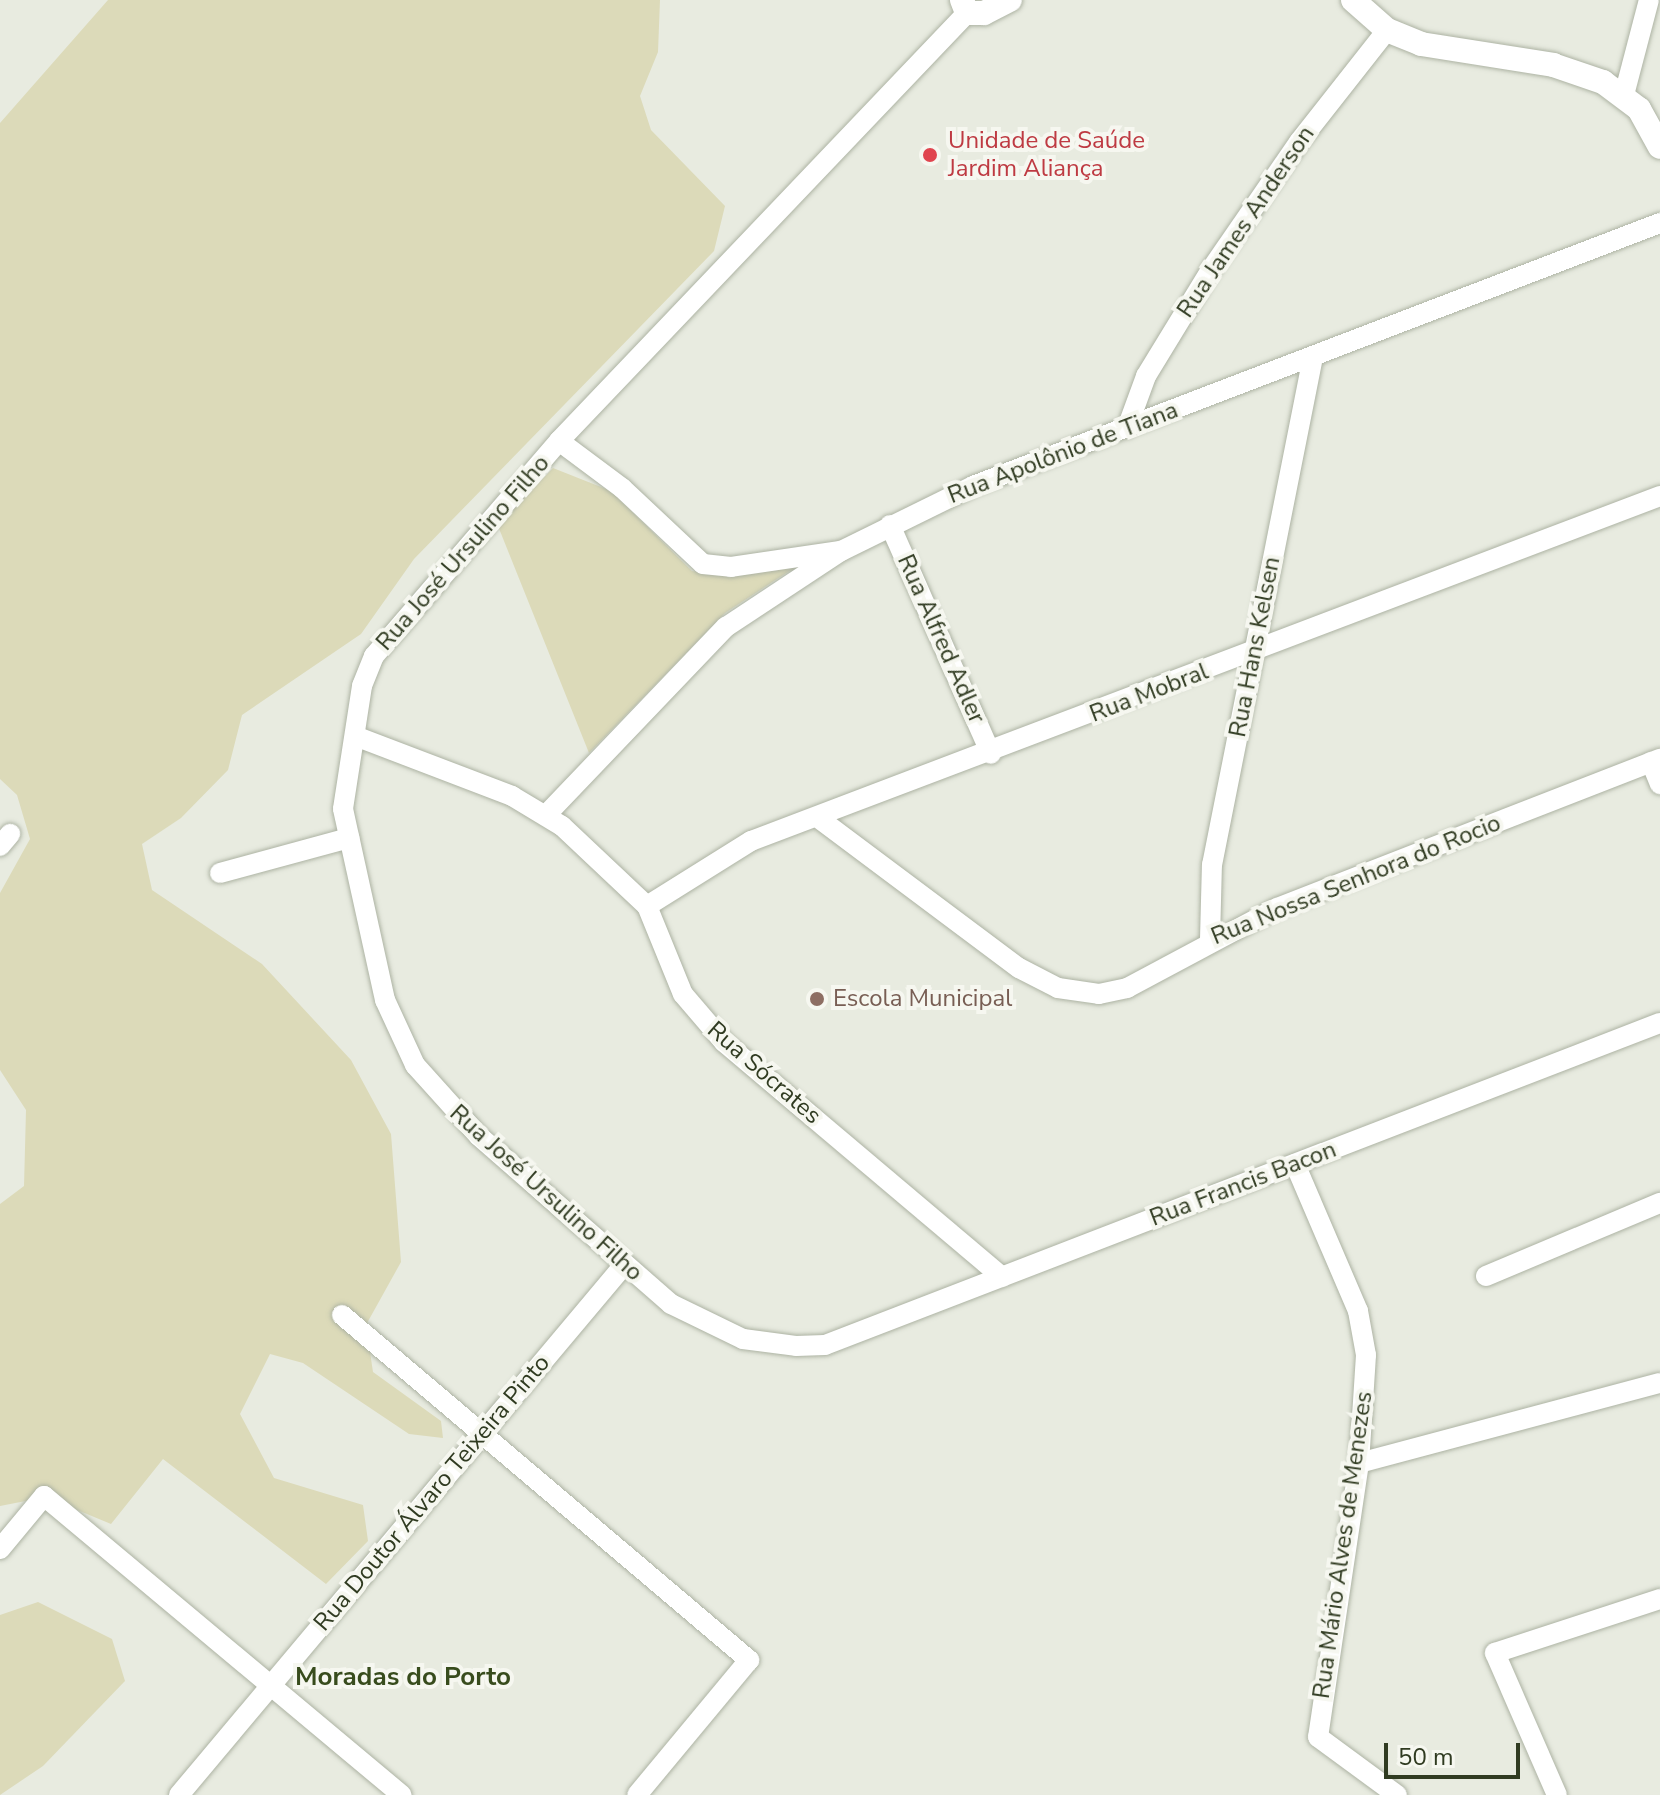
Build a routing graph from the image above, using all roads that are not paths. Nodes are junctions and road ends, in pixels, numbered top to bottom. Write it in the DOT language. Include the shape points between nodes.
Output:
graph roads {
  1 [pos="1010,0"];
  2 [pos="1353,0"];
  3 [pos="1649,0"];
  4 [pos="965,7"];
  5 [pos="1387,30"];
  6 [pos="1624,95"];
  7 [pos="1660,147"];
  8 [pos="1660,223"];
  9 [pos="1313,357"];
  10 [pos="1127,428"];
  11 [pos="559,441"];
  12 [pos="1660,496"];
  13 [pos="890,525"];
  14 [pos="841,551"];
  15 [pos="1254,652"];
  16 [pos="355,736"];
  17 [pos="991,754"];
  18 [pos="1656,760"];
  19 [pos="1660,784"];
  20 [pos="547,814"];
  21 [pos="821,820"];
  22 [pos="349,838"];
  23 [pos="220,873"];
  24 [pos="647,906"];
  25 [pos="1210,939"];
  26 [pos="1660,1023"];
  27 [pos="1295,1164"];
  28 [pos="1660,1203"];
  29 [pos="624,1265"];
  30 [pos="1486,1276"];
  31 [pos="1002,1277"];
  32 [pos="342,1315"];
  33 [pos="825,1345"];
  34 [pos="1660,1383"];
  35 [pos="482,1434"];
  36 [pos="1359,1463"];
  37 [pos="0,1549"];
  38 [pos="1660,1599"];
  39 [pos="271,1685"];
  40 [pos="179,1795"];
  41 [pos="402,1795"];
  42 [pos="637,1795"];
  43 [pos="1397,1795"];
  44 [pos="1557,1795"];
  1 -- 4 [label="street" via="984,13"];
  2 -- 5 [label="street"];
  3 -- 6 [label="street"];
  4 -- 11 [label="street, Rua José Ursulino Filho"];
  5 -- 6 [label="street" via="1437,48 1553,65"];
  5 -- 10 [label="street, Rua James Anderson" via="1299,142 1212,268 1146,376"];
  6 -- 7 [label="street"];
  8 -- 9 [label="street, Rua Apolônio de Tiana"];
  9 -- 10 [label="street, Rua Apolônio de Tiana"];
  9 -- 15 [label="street, Rua Hans Kelsen"];
  10 -- 13 [label="street, Rua Apolônio de Tiana"];
  11 -- 14 [label="street" via="612,480 703,564 731,567"];
  11 -- 16 [label="street, Rua José Ursulino Filho" via="388,635 367,671"];
  12 -- 15 [label="street, Rua Mobral"];
  13 -- 14 [label="street, Rua Apolônio de Tiana"];
  13 -- 17 [label="street, Rua Alfred Adler"];
  14 -- 20 [label="street, Rua Apolônio de Tiana" via="726,627"];
  15 -- 17 [label="street, Rua Mobral"];
  15 -- 25 [label="street, Rua Hans Kelsen" via="1212,865"];
  16 -- 20 [label="street, Rua Sócrates"];
  16 -- 22 [label="street, Rua José Ursulino Filho" via="343,794"];
  17 -- 21 [label="street, Rua Mobral"];
  18 -- 19 [label="street"];
  18 -- 25 [label="street, Rua Nossa Senhora do Rocio"];
  20 -- 24 [label="street, Rua Sócrates"];
  21 -- 24 [label="street, Rua Mobral" via="751,841"];
  21 -- 25 [label="street, Rua Nossa Senhora do Rocio" via="1019,968 1058,988 1115,992"];
  22 -- 23 [label="street"];
  22 -- 29 [label="street, Rua José Ursulino Filho" via="385,1000 415,1065 479,1136"];
  24 -- 31 [label="street, Rua Sócrates" via="669,968 703,1020"];
  26 -- 27 [label="street, Rua Francis Bacon"];
  27 -- 31 [label="street, Rua Francis Bacon"];
  27 -- 36 [label="street, Rua Mário Alves de Menezes" via="1363,1333"];
  28 -- 30 [label="street"];
  29 -- 33 [label="street, Rua José Ursulino Filho" via="713,1329 766,1344"];
  29 -- 35 [label="street, Rua Doutor Álvaro Teixeira Pinto"];
  31 -- 33 [label="street, Rua Francis Bacon"];
  32 -- 35 [label="street"];
  34 -- 36 [label="street"];
  35 -- 39 [label="street, Rua Doutor Álvaro Teixeira Pinto"];
  35 -- 42 [label="street" via="749,1660"];
  36 -- 43 [label="street, Rua Mário Alves de Menezes" via="1318,1724 1323,1747"];
  37 -- 39 [label="street" via="44,1496"];
  38 -- 44 [label="street" via="1495,1653"];
  39 -- 40 [label="street, Rua Doutor Álvaro Teixeira Pinto"];
  39 -- 41 [label="street"];
}
